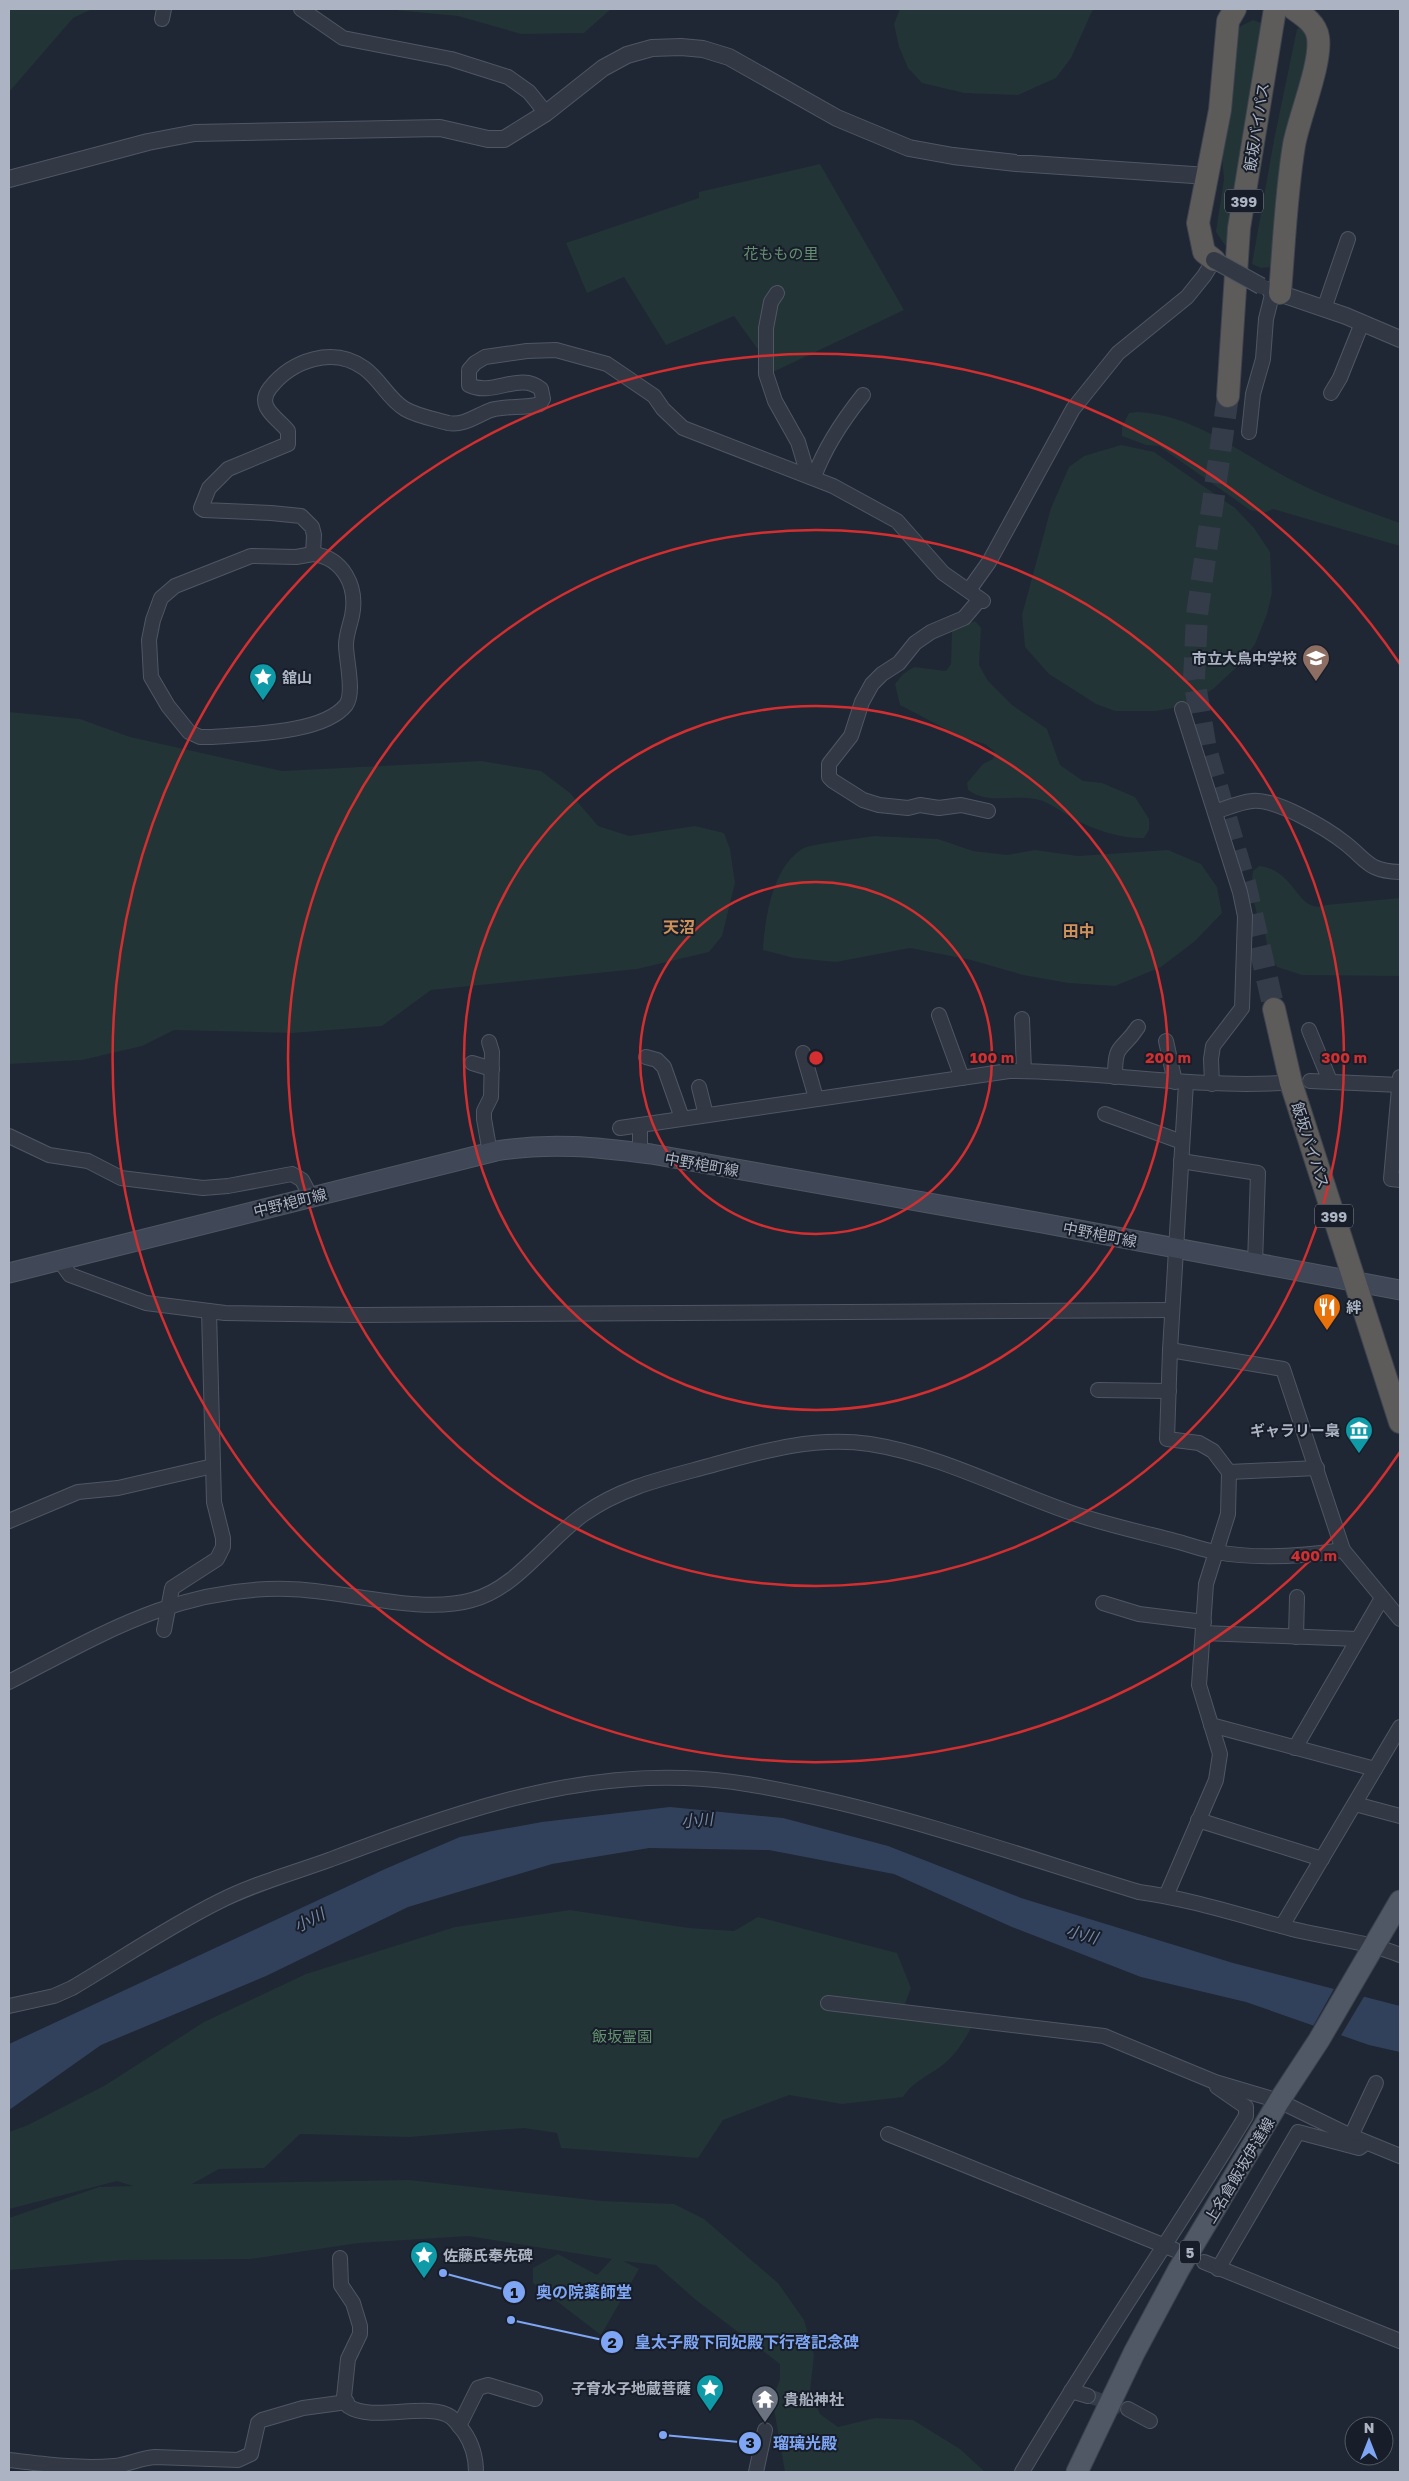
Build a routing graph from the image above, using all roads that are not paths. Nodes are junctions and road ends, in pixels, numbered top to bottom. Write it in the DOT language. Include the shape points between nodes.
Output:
graph roads {
  1 [pos="301,9"];
  2 [pos="1235,9"];
  3 [pos="1275,9"];
  4 [pos="1294,9"];
  5 [pos="546,113"];
  6 [pos="1208,176"];
  7 [pos="9,179"];
  8 [pos="1348,239"];
  9 [pos="1214,260"];
  10 [pos="1271,290"];
  11 [pos="776,293"];
  12 [pos="1324,309"];
  13 [pos="1362,323"];
  14 [pos="1400,339"];
  15 [pos="1331,393"];
  16 [pos="863,395"];
  17 [pos="1228,396"];
  18 [pos="1249,432"];
  19 [pos="811,476"];
  20 [pos="313,554"];
  21 [pos="969,590"];
  22 [pos="1182,709"];
  23 [pos="988,810"];
  24 [pos="1215,812"];
  25 [pos="1400,872"];
  26 [pos="1274,1009"];
  27 [pos="939,1014"];
  28 [pos="1022,1019"];
  29 [pos="1138,1027"];
  30 [pos="1309,1030"];
  31 [pos="1166,1041"];
  32 [pos="490,1042"];
  33 [pos="803,1053"];
  34 [pos="646,1057"];
  35 [pos="472,1063"];
  36 [pos="492,1069"];
  37 [pos="1024,1071"];
  38 [pos="1116,1077"];
  39 [pos="962,1078"];
  40 [pos="1330,1081"];
  41 [pos="1310,1082"];
  42 [pos="1400,1082"];
  43 [pos="1180,1083"];
  44 [pos="1281,1083"];
  45 [pos="1212,1084"];
  46 [pos="699,1087"];
  47 [pos="816,1098"];
  48 [pos="1105,1114"];
  49 [pos="706,1115"];
  50 [pos="682,1118"];
  51 [pos="640,1125"];
  52 [pos="620,1128"];
  53 [pos="9,1136"];
  54 [pos="1182,1142"];
  55 [pos="490,1153"];
  56 [pos="640,1153"];
  57 [pos="1181,1160"];
  58 [pos="1400,1180"];
  59 [pos="311,1197"];
  60 [pos="1176,1249"];
  61 [pos="60,1260"];
  62 [pos="1255,1263"];
  63 [pos="9,1272"];
  64 [pos="1355,1282"];
  65 [pos="1400,1290"];
  66 [pos="1172,1310"];
  67 [pos="209,1311"];
  68 [pos="1170,1350"];
  69 [pos="1098,1390"];
  70 [pos="1169,1391"];
  71 [pos="1400,1422"];
  72 [pos="213,1466"];
  73 [pos="1317,1468"];
  74 [pos="1229,1472"];
  75 [pos="9,1520"];
  76 [pos="1343,1550"];
  77 [pos="1216,1552"];
  78 [pos="1297,1597"];
  79 [pos="1382,1598"];
  80 [pos="1103,1603"];
  81 [pos="168,1605"];
  82 [pos="1400,1619"];
  83 [pos="1203,1627"];
  84 [pos="164,1630"];
  85 [pos="1296,1637"];
  86 [pos="1358,1639"];
  87 [pos="9,1682"];
  88 [pos="1211,1726"];
  89 [pos="1400,1727"];
  90 [pos="1295,1748"];
  91 [pos="1375,1769"];
  92 [pos="1354,1804"];
  93 [pos="1400,1816"];
  94 [pos="1198,1820"];
  95 [pos="1322,1859"];
  96 [pos="1166,1896"];
  97 [pos="1400,1901"];
  98 [pos="1282,1926"];
  99 [pos="1372,1951"];
  100 [pos="1400,1955"];
  101 [pos="828,2003"];
  102 [pos="9,2006"];
  103 [pos="1215,2082"];
  104 [pos="1376,2084"];
  105 [pos="1279,2101"];
  106 [pos="888,2134"];
  107 [pos="1351,2136"];
  108 [pos="1367,2143"];
  109 [pos="1400,2156"];
  110 [pos="1170,2248"];
  111 [pos="340,2258"];
  112 [pos="1204,2262"];
  113 [pos="1218,2268"];
  114 [pos="1400,2341"];
  115 [pos="1071,2390"];
  116 [pos="1088,2396"];
  117 [pos="536,2398"];
  118 [pos="347,2402"];
  119 [pos="1128,2410"];
  120 [pos="1150,2421"];
  121 [pos="459,2426"];
  122 [pos="765,2430"];
  123 [pos="9,2460"];
  124 [pos="476,2472"];
  125 [pos="756,2472"];
  126 [pos="1022,2472"];
  127 [pos="1077,2472"];
  1 -- 5 [label="street" via="343,38 451,59 508,77 529,92"];
  2 -- 6 [label="highway" via="1228,22 1220,110"];
  3 -- 17 [label="highway, 飯坂バイパス / 399" via="1240,228"];
  4 -- 10 [label="highway" via="1316,30 1318,48 1295,142"];
  5 -- 6 [label="street" via="603,68 627,55 652,48 703,49 729,57 837,118 909,148 1016,163"];
  5 -- 7 [label="street" via="504,139 430,128 195,133 148,142"];
  6 -- 9 [label="highway" via="1198,222 1204,252"];
  8 -- 12 [label="street"];
  9 -- 10 [label="street, bridge"];
  9 -- 21 [label="street" via="1187,296 1118,353 1073,409 989,562"];
  10 -- 12 [label="street"];
  10 -- 18 [label="street"];
  11 -- 19 [label="street" via="766,328 766,374 775,401 798,442"];
  12 -- 13 [label="street"];
  13 -- 14 [label="street"];
  13 -- 15 [label="street"];
  16 -- 19 [label="street" via="849,412"];
  19 -- 20 [label="street" via="683,428 654,396 607,364 556,350 492,356 475,363 470,370 469,385 478,390 532,383 542,390 544,399 540,404 491,410 458,424 404,409 364,368 334,357 318,358 289,368 265,396 267,410 288,431 288,444 228,468 209,488 201,504 204,510 301,516 312,527"];
  19 -- 21 [label="street" via="897,521 943,573"];
  20 -- 20 [label="street" via="324,555 344,570 352,588 353,613 346,639 351,695 346,705 332,716 295,728 212,737 200,737 189,732 157,689 150,670 149,640 161,598 175,586 251,556"];
  21 -- 23 [label="street" via="982,600 964,618 931,632 915,643 898,663 872,684 862,702 851,736 828,770 833,781 871,804 901,808 961,805"];
  22 -- 24 [label="street"];
  24 -- 25 [label="street" via="1252,801 1271,802 1344,842 1372,868"];
  24 -- 45 [label="street" via="1245,916 1242,1008 1213,1046 1210,1059"];
  26 -- 64 [label="highway, 飯坂バイパス / 399" via="1291,1083"];
  27 -- 39 [label="street"];
  28 -- 37 [label="street"];
  29 -- 38 [label="street" via="1116,1053"];
  30 -- 40 [label="street"];
  31 -- 43 [label="street"];
  32 -- 36 [label="street"];
  33 -- 47 [label="street"];
  34 -- 50 [label="street" via="664,1067"];
  35 -- 36 [label="street"];
  36 -- 55 [label="street" via="491,1097 484,1111"];
  37 -- 38 [label="street"];
  37 -- 39 [label="street"];
  38 -- 43 [label="street"];
  39 -- 47 [label="street"];
  40 -- 41 [label="street"];
  40 -- 42 [label="street"];
  42 -- 58 [label="street" via="1391,1179"];
  43 -- 45 [label="street"];
  43 -- 54 [label="street"];
  44 -- 45 [label="street"];
  46 -- 49 [label="street"];
  47 -- 49 [label="street"];
  48 -- 54 [label="street"];
  49 -- 50 [label="street"];
  50 -- 51 [label="street"];
  51 -- 52 [label="street"];
  51 -- 56 [label="street"];
  53 -- 59 [label="street" via="49,1155 88,1161 121,1178 203,1188 292,1174 302,1180"];
  54 -- 57 [label="street"];
  55 -- 56 [label="main road, 中野梍町線" via="556,1144"];
  55 -- 59 [label="main road, 中野梍町線"];
  56 -- 60 [label="main road, 中野梍町線"];
  57 -- 60 [label="street"];
  57 -- 62 [label="street" via="1258,1173"];
  59 -- 61 [label="main road, 中野梍町線"];
  60 -- 62 [label="main road, 中野梍町線"];
  60 -- 66 [label="street"];
  61 -- 63 [label="main road, 中野梍町線"];
  61 -- 67 [label="street" via="70,1274 146,1303"];
  62 -- 64 [label="main road, 中野梍町線"];
  64 -- 65 [label="main road, 中野梍町線"];
  64 -- 71 [label="highway, 飯坂バイパス / 399"];
  66 -- 67 [label="street" via="359,1315"];
  66 -- 68 [label="street"];
  67 -- 72 [label="street"];
  68 -- 70 [label="street"];
  68 -- 73 [label="street" via="1283,1369"];
  69 -- 70 [label="street"];
  70 -- 74 [label="street" via="1167,1439 1199,1443 1213,1451"];
  72 -- 75 [label="street" via="118,1488 78,1492"];
  72 -- 81 [label="street" via="214,1502 224,1538 222,1552 172,1588"];
  73 -- 74 [label="street"];
  73 -- 76 [label="street"];
  74 -- 77 [label="street" via="1228,1514"];
  76 -- 77 [label="street" via="1288,1555"];
  76 -- 79 [label="street"];
  77 -- 81 [label="street" via="1072,1513 903,1451 869,1444 820,1442 754,1453 643,1483 617,1494 582,1515 520,1571 474,1600 436,1605 329,1592 259,1588 197,1597"];
  77 -- 83 [label="street" via="1206,1584"];
  78 -- 85 [label="street"];
  79 -- 82 [label="street"];
  79 -- 86 [label="street"];
  80 -- 83 [label="street"];
  81 -- 84 [label="street"];
  81 -- 87 [label="street" via="121,1624"];
  83 -- 85 [label="street"];
  83 -- 88 [label="street" via="1199,1685"];
  85 -- 86 [label="street"];
  86 -- 90 [label="street"];
  88 -- 90 [label="street"];
  88 -- 94 [label="street" via="1220,1754 1219,1767"];
  89 -- 91 [label="street"];
  90 -- 91 [label="street"];
  91 -- 92 [label="street"];
  92 -- 93 [label="street"];
  92 -- 95 [label="street"];
  94 -- 95 [label="street"];
  94 -- 96 [label="street"];
  95 -- 98 [label="street"];
  96 -- 98 [label="street"];
  96 -- 102 [label="street" via="1140,1892 910,1821 795,1793 727,1781 686,1778 614,1780 553,1788 480,1808 255,1887 221,1900 63,1992"];
  97 -- 99 [label="main road, 上名倉飯坂伊達線 / 5"];
  98 -- 99 [label="street"];
  99 -- 100 [label="street"];
  99 -- 105 [label="main road, 上名倉飯坂伊達線 / 5"];
  101 -- 103 [label="street" via="1094,2033"];
  103 -- 105 [label="street"];
  103 -- 110 [label="street" via="1218,2089 1246,2107 1246,2116"];
  104 -- 107 [label="street"];
  105 -- 107 [label="street"];
  105 -- 127 [label="main road, 上名倉飯坂伊達線 / 5" via="1179,2268"];
  106 -- 110 [label="street"];
  107 -- 108 [label="street"];
  108 -- 109 [label="street"];
  108 -- 113 [label="street" via="1359,2148 1298,2132"];
  110 -- 115 [label="street"];
  111 -- 118 [label="street" via="341,2285 353,2302 360,2326 360,2334 348,2359 344,2397"];
  112 -- 113 [label="street"];
  113 -- 114 [label="street"];
  115 -- 116 [label="street"];
  115 -- 126 [label="street"];
  117 -- 121 [label="street" via="481,2386"];
  118 -- 121 [label="street" via="362,2412 441,2413 451,2417"];
  118 -- 123 [label="street" via="303,2408 262,2420 258,2423 251,2454 238,2460 155,2457 125,2465 69,2467"];
  119 -- 120 [label="street"];
  121 -- 124 [label="street" via="475,2453"];
  122 -- 125 [label="street"];
}
